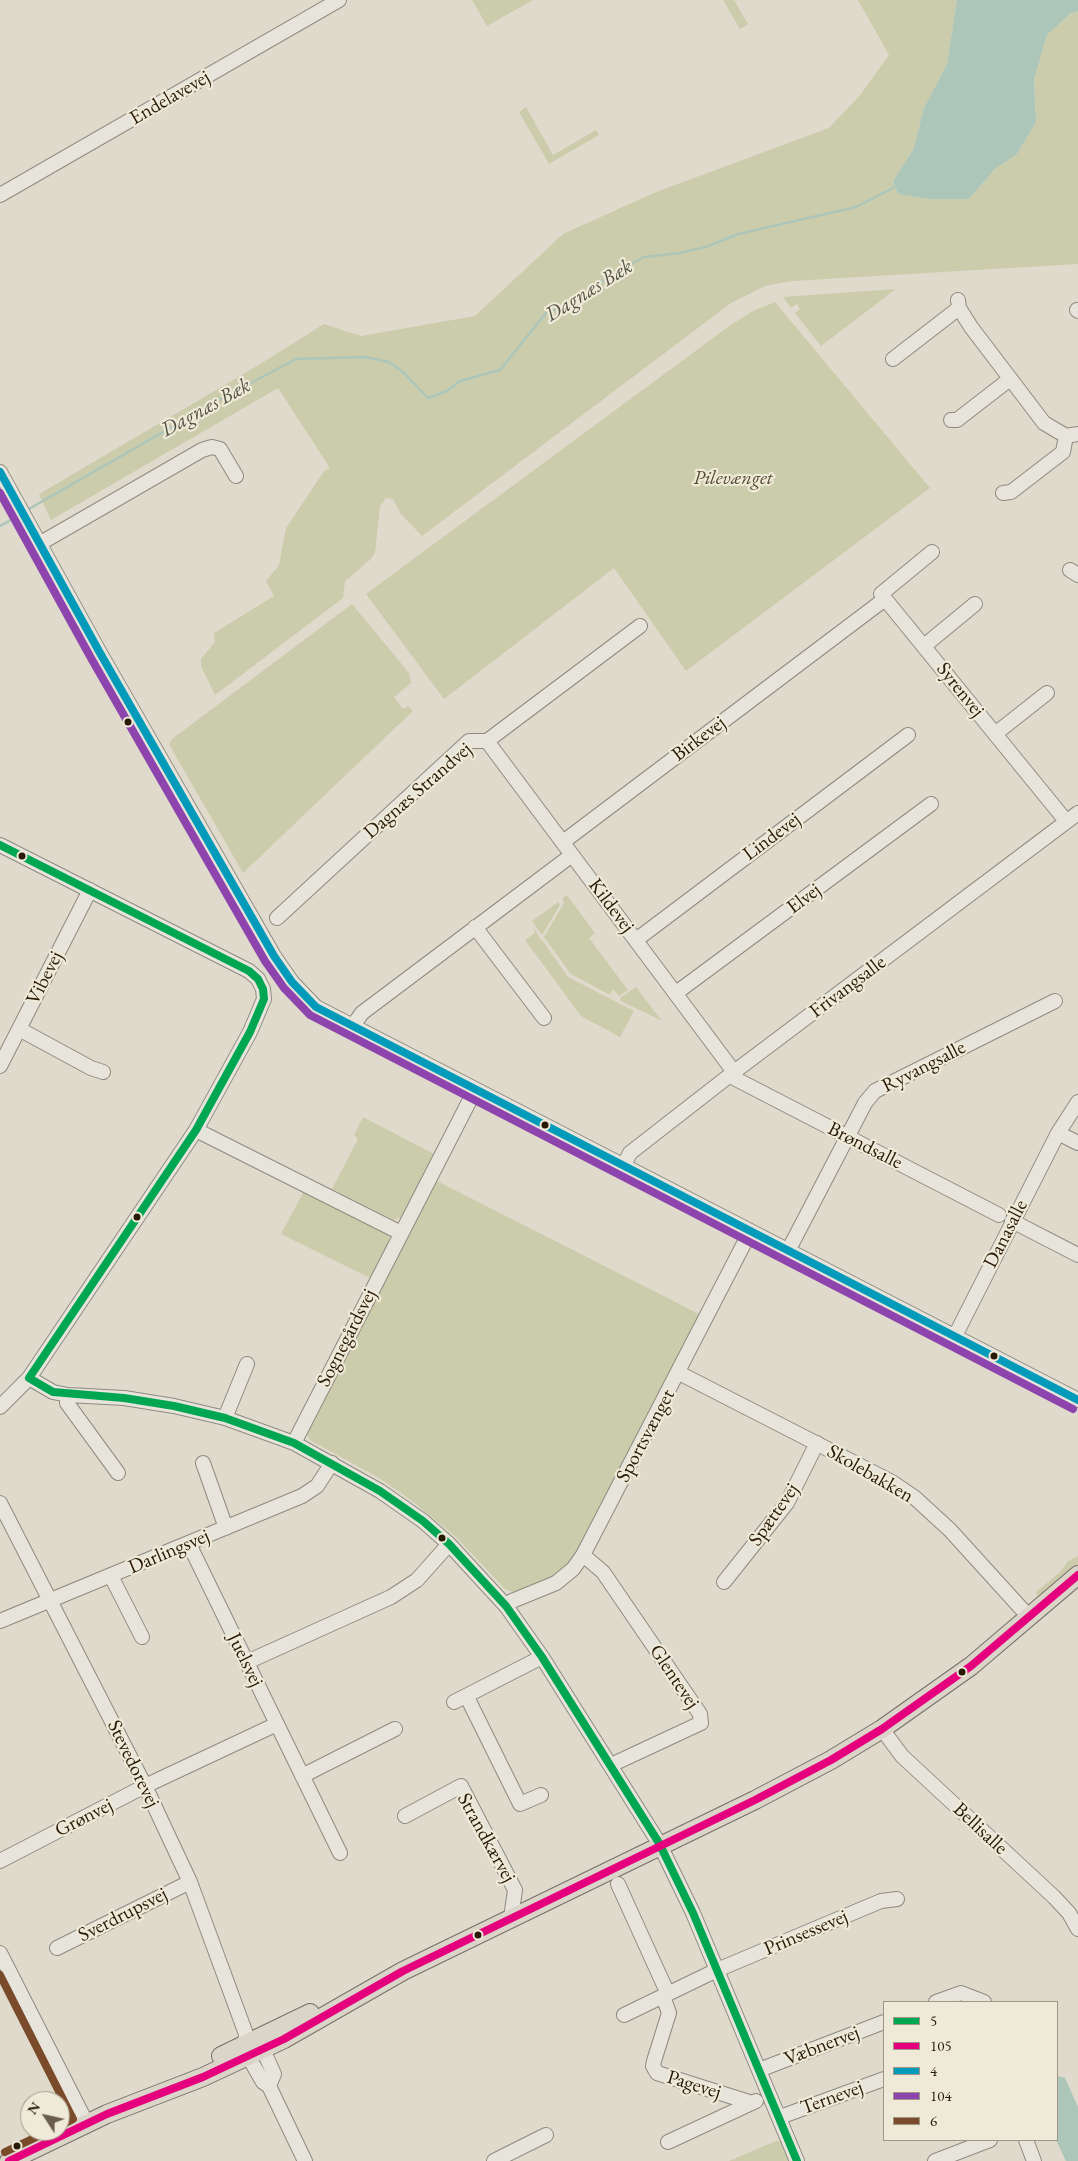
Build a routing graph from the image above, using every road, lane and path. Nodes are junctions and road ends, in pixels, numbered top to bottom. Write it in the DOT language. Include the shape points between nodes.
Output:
graph roads {
  1 [pos="339,0"];
  2 [pos="0,195"];
  3 [pos="893,359"];
  4 [pos="1010,379"];
  5 [pos="951,420"];
  6 [pos="1072,435"];
  7 [pos="0,472"];
  8 [pos="236,476"];
  9 [pos="1003,493"];
  10 [pos="39,544"];
  11 [pos="932,552"];
  12 [pos="885,599"];
  13 [pos="975,604"];
  14 [pos="640,626"];
  15 [pos="924,646"];
  16 [pos="1047,692"];
  17 [pos="996,734"];
  18 [pos="908,735"];
  19 [pos="487,741"];
  20 [pos="931,804"];
  21 [pos="1078,813"];
  22 [pos="1066,822"];
  23 [pos="563,842"];
  24 [pos="0,845"];
  25 [pos="572,855"];
  26 [pos="90,890"];
  27 [pos="277,918"];
  28 [pos="476,927"];
  29 [pos="636,940"];
  30 [pos="676,993"];
  31 [pos="1055,1001"];
  32 [pos="544,1018"];
  33 [pos="352,1027"];
  34 [pos="19,1029"];
  35 [pos="0,1066"];
  36 [pos="103,1072"];
  37 [pos="732,1074"];
  38 [pos="475,1090"];
  39 [pos="1078,1102"];
  40 [pos="196,1130"];
  41 [pos="1058,1133"];
  42 [pos="846,1137"];
  43 [pos="1078,1143"];
  44 [pos="623,1166"];
  45 [pos="1006,1218"];
  46 [pos="750,1232"];
  47 [pos="401,1233"];
  48 [pos="788,1251"];
  49 [pos="1078,1255"];
  50 [pos="955,1336"];
  51 [pos="247,1364"];
  52 [pos="679,1373"];
  53 [pos="29,1378"];
  54 [pos="68,1395"];
  55 [pos="1078,1399"];
  56 [pos="0,1407"];
  57 [pos="226,1418"];
  58 [pos="294,1443"];
  59 [pos="817,1443"];
  60 [pos="203,1463"];
  61 [pos="332,1463"];
  62 [pos="118,1473"];
  63 [pos="0,1503"];
  64 [pos="226,1528"];
  65 [pos="189,1544"];
  66 [pos="449,1544"];
  67 [pos="583,1555"];
  68 [pos="1078,1575"];
  69 [pos="111,1576"];
  70 [pos="724,1582"];
  71 [pos="51,1600"];
  72 [pos="506,1606"];
  73 [pos="1029,1617"];
  74 [pos="0,1620"];
  75 [pos="142,1637"];
  76 [pos="542,1657"];
  77 [pos="247,1662"];
  78 [pos="277,1724"];
  79 [pos="395,1729"];
  80 [pos="882,1729"];
  81 [pos="611,1765"];
  82 [pos="302,1776"];
  83 [pos="145,1786"];
  84 [pos="541,1796"];
  85 [pos="405,1816"];
  86 [pos="660,1846"];
  87 [pos="340,1854"];
  88 [pos="0,1861"];
  89 [pos="190,1882"];
  90 [pos="618,1884"];
  91 [pos="897,1899"];
  92 [pos="511,1918"];
  93 [pos="1078,1928"];
  94 [pos="56,1948"];
  95 [pos="0,1953"];
  96 [pos="717,1970"];
  97 [pos="665,1995"];
  98 [pos="939,2001"];
  99 [pos="981,2001"];
  100 [pos="624,2015"];
  101 [pos="883,2022"];
  102 [pos="252,2044"];
  103 [pos="759,2070"];
  104 [pos="883,2079"];
  105 [pos="770,2095"];
  106 [pos="752,2103"];
  107 [pos="780,2117"];
  108 [pos="87,2124"];
  109 [pos="546,2135"];
  110 [pos="987,2141"];
  111 [pos="1026,2141"];
  112 [pos="668,2142"];
  113 [pos="9,2161"];
  114 [pos="305,2161"];
  115 [pos="494,2161"];
  116 [pos="797,2161"];
  117 [pos="935,2161"];
  118 [pos="1034,2161"];
  1 -- 2 [label="street, Endelavevej"];
  3 -- 4 [label="street" via="958,304"];
  4 -- 5 [label="street" via="957,420"];
  4 -- 6 [label="street" via="1044,423"];
  6 -- 9 [label="street" via="1063,452 1011,492"];
  7 -- 10 [label="street"];
  8 -- 10 [label="street" via="220,449 202,450"];
  10 -- 33 [label="street" via="292,982 316,1007"];
  11 -- 12 [label="street" via="881,594"];
  12 -- 15 [label="street, Syrenvej"];
  12 -- 23 [label="street, Birkevej"];
  13 -- 15 [label="street, Syrenvej"];
  14 -- 19 [label="street, Dagnæs Strandvej"];
  15 -- 17 [label="street, Syrenvej"];
  16 -- 17 [label="street, Syrenvej"];
  17 -- 22 [label="street, Syrenvej"];
  18 -- 29 [label="street, Lindevej"];
  19 -- 23 [label="street, Kildevej"];
  19 -- 27 [label="street, Dagnæs Strandvej" via="469,741"];
  20 -- 30 [label="street, Elvej"];
  21 -- 22 [label="street, Frivangsalle"];
  22 -- 37 [label="street, Frivangsalle"];
  23 -- 25 [label="street, Kildevej"];
  24 -- 26 [label="street"];
  25 -- 28 [label="street"];
  25 -- 29 [label="street, Kildevej"];
  26 -- 34 [label="street, Vibevej"];
  26 -- 40 [label="street" via="249,971 263,989 264,999 250,1032"];
  28 -- 32 [label="street"];
  28 -- 33 [label="street" via="362,1013"];
  29 -- 30 [label="street, Kildevej"];
  30 -- 37 [label="street, Kildevej"];
  31 -- 42 [label="street, Ryvangsalle" via="876,1091 865,1103"];
  33 -- 38 [label="street"];
  34 -- 35 [label="street, Vibevej"];
  34 -- 36 [label="street"];
  37 -- 42 [label="street, Brøndsalle"];
  37 -- 44 [label="street, Frivangsalle" via="630,1153"];
  38 -- 44 [label="street"];
  38 -- 47 [label="street, Sognegårdsvej"];
  39 -- 41 [label="street, Danasalle"];
  40 -- 47 [label="street"];
  40 -- 53 [label="street"];
  41 -- 43 [label="street"];
  41 -- 45 [label="street, Danasalle"];
  42 -- 45 [label="street, Brøndsalle"];
  42 -- 48 [label="street, Ryvangsalle"];
  44 -- 46 [label="street"];
  45 -- 49 [label="street, Brøndsalle"];
  45 -- 50 [label="street, Danasalle"];
  46 -- 48 [label="street"];
  46 -- 52 [label="street, Sportsvænget"];
  47 -- 58 [label="street, Sognegårdsvej"];
  48 -- 50 [label="street"];
  50 -- 55 [label="street"];
  51 -- 57 [label="street"];
  52 -- 59 [label="street, Skolebakken"];
  52 -- 67 [label="street, Sportsvænget"];
  53 -- 54 [label="street, Ternevej" via="53,1392"];
  53 -- 56 [label="street"];
  54 -- 57 [label="street, Ternevej" via="124,1398"];
  54 -- 62 [label="street" via="67,1403"];
  57 -- 58 [label="street, Ternevej"];
  58 -- 61 [label="street, Ternevej"];
  59 -- 70 [label="street, Spættevej" via="787,1503"];
  59 -- 73 [label="street, Skolebakken" via="914,1496 950,1530"];
  60 -- 64 [label="street, Darlingsvej"];
  61 -- 64 [label="street, Darlingsvej" via="317,1486 302,1496"];
  61 -- 66 [label="street, Ternevej" via="380,1491"];
  63 -- 71 [label="street, Stevedorevej"];
  64 -- 65 [label="street, Darlingsvej"];
  65 -- 69 [label="street, Darlingsvej"];
  65 -- 77 [label="street, Juelsvej"];
  66 -- 72 [label="street, Ternevej"];
  66 -- 77 [label="street" via="417,1580 391,1597"];
  67 -- 72 [label="street, Sportsvænget" via="556,1584"];
  67 -- 81 [label="street, Glentevej" via="603,1572 700,1714 701,1722"];
  68 -- 73 [label="main road"];
  69 -- 71 [label="street, Darlingsvej"];
  69 -- 75 [label="street, Darlingsvej"];
  71 -- 74 [label="street, Darlingsvej"];
  71 -- 83 [label="street, Stevedorevej"];
  72 -- 76 [label="street, Ternevej"];
  73 -- 80 [label="main road" via="971,1666"];
  76 -- 81 [label="street, Ternevej"];
  76 -- 84 [label="street" via="460,1699 520,1804"];
  77 -- 78 [label="street, Juelsvej"];
  78 -- 82 [label="street, Juelsvej"];
  78 -- 83 [label="street, Grønvej"];
  79 -- 82 [label="street"];
  80 -- 86 [label="main road" via="802,1776"];
  80 -- 93 [label="street, Bellisalle" via="902,1756 1069,1912"];
  81 -- 86 [label="street, Ternevej"];
  82 -- 87 [label="street, Juelsvej"];
  83 -- 88 [label="street, Grønvej"];
  83 -- 89 [label="street, Stevedorevej"];
  85 -- 92 [label="street, Strandkærvej" via="461,1786 515,1890"];
  86 -- 92 [label="main road"];
  86 -- 96 [label="street, Ternevej" via="694,1913"];
  89 -- 94 [label="street, Sverdrupsvej"];
  89 -- 102 [label="street, Stevedorevej"];
  90 -- 97 [label="street, Pagevej"];
  91 -- 96 [label="street, Prinsessevej" via="881,1901"];
  92 -- 102 [label="main road" via="403,1971 387,1975"];
  95 -- 108 [label="street"];
  96 -- 97 [label="street"];
  96 -- 103 [label="street, Ternevej"];
  97 -- 100 [label="street"];
  97 -- 106 [label="street, Pagevej" via="669,2013 654,2061 657,2073"];
  98 -- 99 [label="street" via="961,1993"];
  101 -- 103 [label="street, Væbnervej"];
  102 -- 108 [label="main road" via="194,2081"];
  102 -- 114 [label="street, Stevedorevej" via="263,2082 269,2086"];
  103 -- 105 [label="street, Ternevej"];
  104 -- 107 [label="street, Ternevej"];
  105 -- 106 [label="street, Pagevej"];
  105 -- 107 [label="street, Ternevej"];
  106 -- 112 [label="street, Pagevej"];
  107 -- 116 [label="street, Ternevej"];
  108 -- 113 [label="main road"];
  109 -- 115 [label="street"];
  110 -- 117 [label="street"];
  111 -- 118 [label="street"];
}
